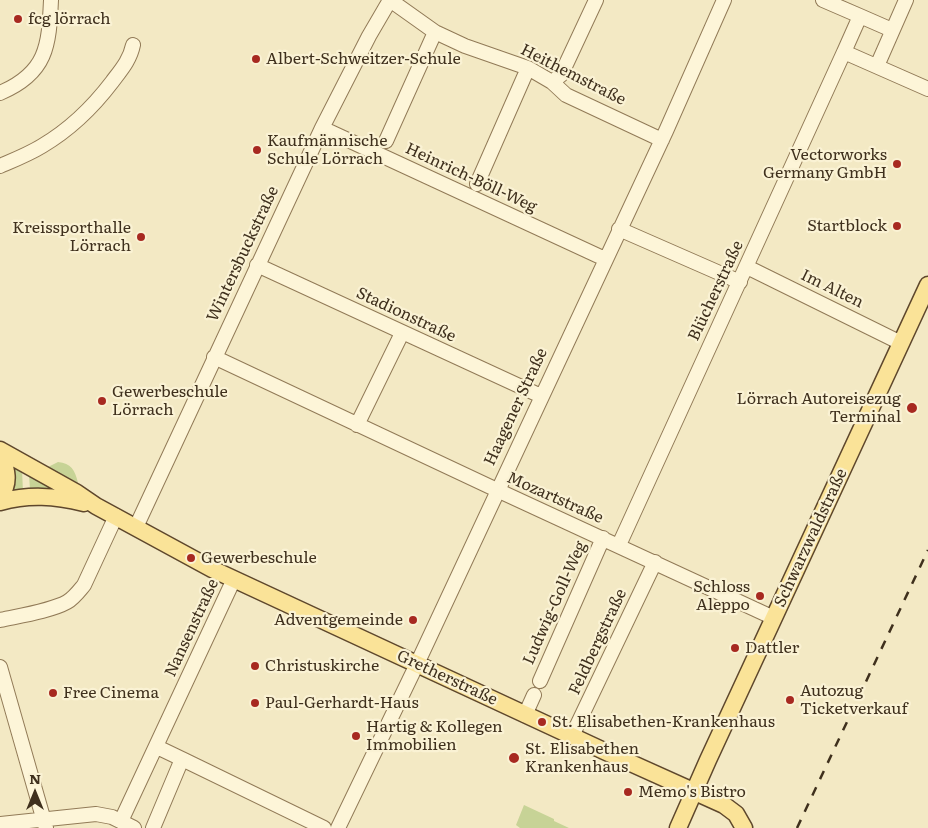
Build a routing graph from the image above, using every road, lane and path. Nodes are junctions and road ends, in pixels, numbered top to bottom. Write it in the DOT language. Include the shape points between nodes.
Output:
graph roads {
  1 [pos="51,0"];
  2 [pos="390,0"];
  3 [pos="596,0"];
  4 [pos="724,0"];
  5 [pos="824,0"];
  6 [pos="906,0"];
  7 [pos="860,16"];
  8 [pos="892,30"];
  9 [pos="435,32"];
  10 [pos="133,45"];
  11 [pos="844,52"];
  12 [pos="877,66"];
  13 [pos="528,68"];
  14 [pos="552,82"];
  15 [pos="928,90"];
  16 [pos="0,94"];
  17 [pos="322,128"];
  18 [pos="662,140"];
  19 [pos="386,142"];
  20 [pos="0,166"];
  21 [pos="478,184"];
  22 [pos="619,229"];
  23 [pos="605,259"];
  24 [pos="257,265"];
  25 [pos="747,267"];
  26 [pos="740,282"];
  27 [pos="928,285"];
  28 [pos="402,333"];
  29 [pos="901,343"];
  30 [pos="214,357"];
  31 [pos="541,396"];
  32 [pos="357,425"];
  33 [pos="0,450"];
  34 [pos="497,490"];
  35 [pos="0,496"];
  36 [pos="0,502"];
  37 [pos="96,506"];
  38 [pos="116,516"];
  39 [pos="136,527"];
  40 [pos="603,538"];
  41 [pos="619,545"];
  42 [pos="655,562"];
  43 [pos="234,579"];
  44 [pos="774,618"];
  45 [pos="0,620"];
  46 [pos="417,664"];
  47 [pos="0,667"];
  48 [pos="540,681"];
  49 [pos="534,695"];
  50 [pos="525,715"];
  51 [pos="572,736"];
  52 [pos="157,747"];
  53 [pos="182,759"];
  54 [pos="694,791"];
  55 [pos="121,821"];
  56 [pos="45,823"];
  57 [pos="0,824"];
  58 [pos="134,828"];
  59 [pos="153,828"];
  60 [pos="324,828"];
  61 [pos="338,828"];
  62 [pos="678,828"];
  63 [pos="744,828"];
  1 -- 16 [label="street" via="49,37 44,55 24,80"];
  2 -- 9 [label="street, Heithemstraße"];
  2 -- 17 [label="street, Wintersbuckstraße"];
  3 -- 14 [label="street" via="561,75"];
  4 -- 18 [label="street, Haagener Straße"];
  5 -- 7 [label="street"];
  6 -- 8 [label="street"];
  7 -- 8 [label="street"];
  7 -- 11 [label="street, Blücherstraße"];
  8 -- 12 [label="street"];
  9 -- 13 [label="street, Heithemstraße" via="464,46"];
  9 -- 19 [label="street"];
  10 -- 20 [label="street" via="123,68 94,104 42,146"];
  11 -- 12 [label="street"];
  11 -- 25 [label="street, Blücherstraße"];
  12 -- 15 [label="street"];
  13 -- 14 [label="street, Heithemstraße"];
  13 -- 21 [label="street"];
  14 -- 18 [label="street, Heithemstraße" via="566,95"];
  17 -- 23 [label="street, Heinrich-Böll-Weg"];
  17 -- 24 [label="street, Wintersbuckstraße"];
  18 -- 22 [label="street, Haagener Straße"];
  22 -- 23 [label="street, Haagener Straße"];
  22 -- 26 [label="street"];
  23 -- 31 [label="street, Haagener Straße"];
  24 -- 28 [label="street, Stadionstraße"];
  24 -- 30 [label="street, Wintersbuckstraße"];
  25 -- 26 [label="street, Blücherstraße"];
  25 -- 29 [label="street, Im Alten"];
  26 -- 41 [label="street, Blücherstraße"];
  27 -- 29 [label="main road, Schwarzwaldstraße"];
  28 -- 31 [label="street, Stadionstraße"];
  28 -- 32 [label="street"];
  29 -- 44 [label="main road, Schwarzwaldstraße"];
  30 -- 32 [label="street, Mozartstraße"];
  30 -- 39 [label="street, Wintersbuckstraße"];
  31 -- 34 [label="street, Haagener Straße"];
  32 -- 34 [label="street, Mozartstraße"];
  33 -- 35 [label="main road" via="7,478"];
  33 -- 37 [label="main road, Gretherstraße" via="77,492"];
  34 -- 40 [label="street, Mozartstraße"];
  34 -- 46 [label="street, Haagener Straße"];
  36 -- 37 [label="main road, Gretherstraße" via="46,496"];
  37 -- 38 [label="main road, Gretherstraße"];
  38 -- 39 [label="main road, Gretherstraße"];
  38 -- 45 [label="street" via="84,585 76,594 67,602 50,608"];
  39 -- 43 [label="main road, Gretherstraße"];
  40 -- 41 [label="street, Mozartstraße"];
  40 -- 48 [label="street, Ludwig-Goll-Weg"];
  41 -- 42 [label="street, Mozartstraße"];
  42 -- 44 [label="street, Mozartstraße"];
  42 -- 51 [label="street, Feldbergstraße"];
  43 -- 46 [label="main road, Gretherstraße"];
  43 -- 52 [label="street, Nansenstraße"];
  44 -- 54 [label="main road, Schwarzwaldstraße"];
  46 -- 50 [label="main road, Gretherstraße"];
  46 -- 61 [label="street, Haagener Straße"];
  47 -- 56 [label="street"];
  49 -- 50 [label="street"];
  50 -- 51 [label="main road, Gretherstraße"];
  51 -- 54 [label="main road, Gretherstraße"];
  52 -- 53 [label="street"];
  52 -- 55 [label="street, Nansenstraße"];
  53 -- 59 [label="street"];
  53 -- 60 [label="street"];
  54 -- 62 [label="main road, Schwarzwaldstraße"];
  54 -- 63 [label="main road, Gretherstraße" via="731,809"];
  55 -- 56 [label="street" via="96,814"];
  55 -- 58 [label="street"];
  56 -- 57 [label="street"];
}
